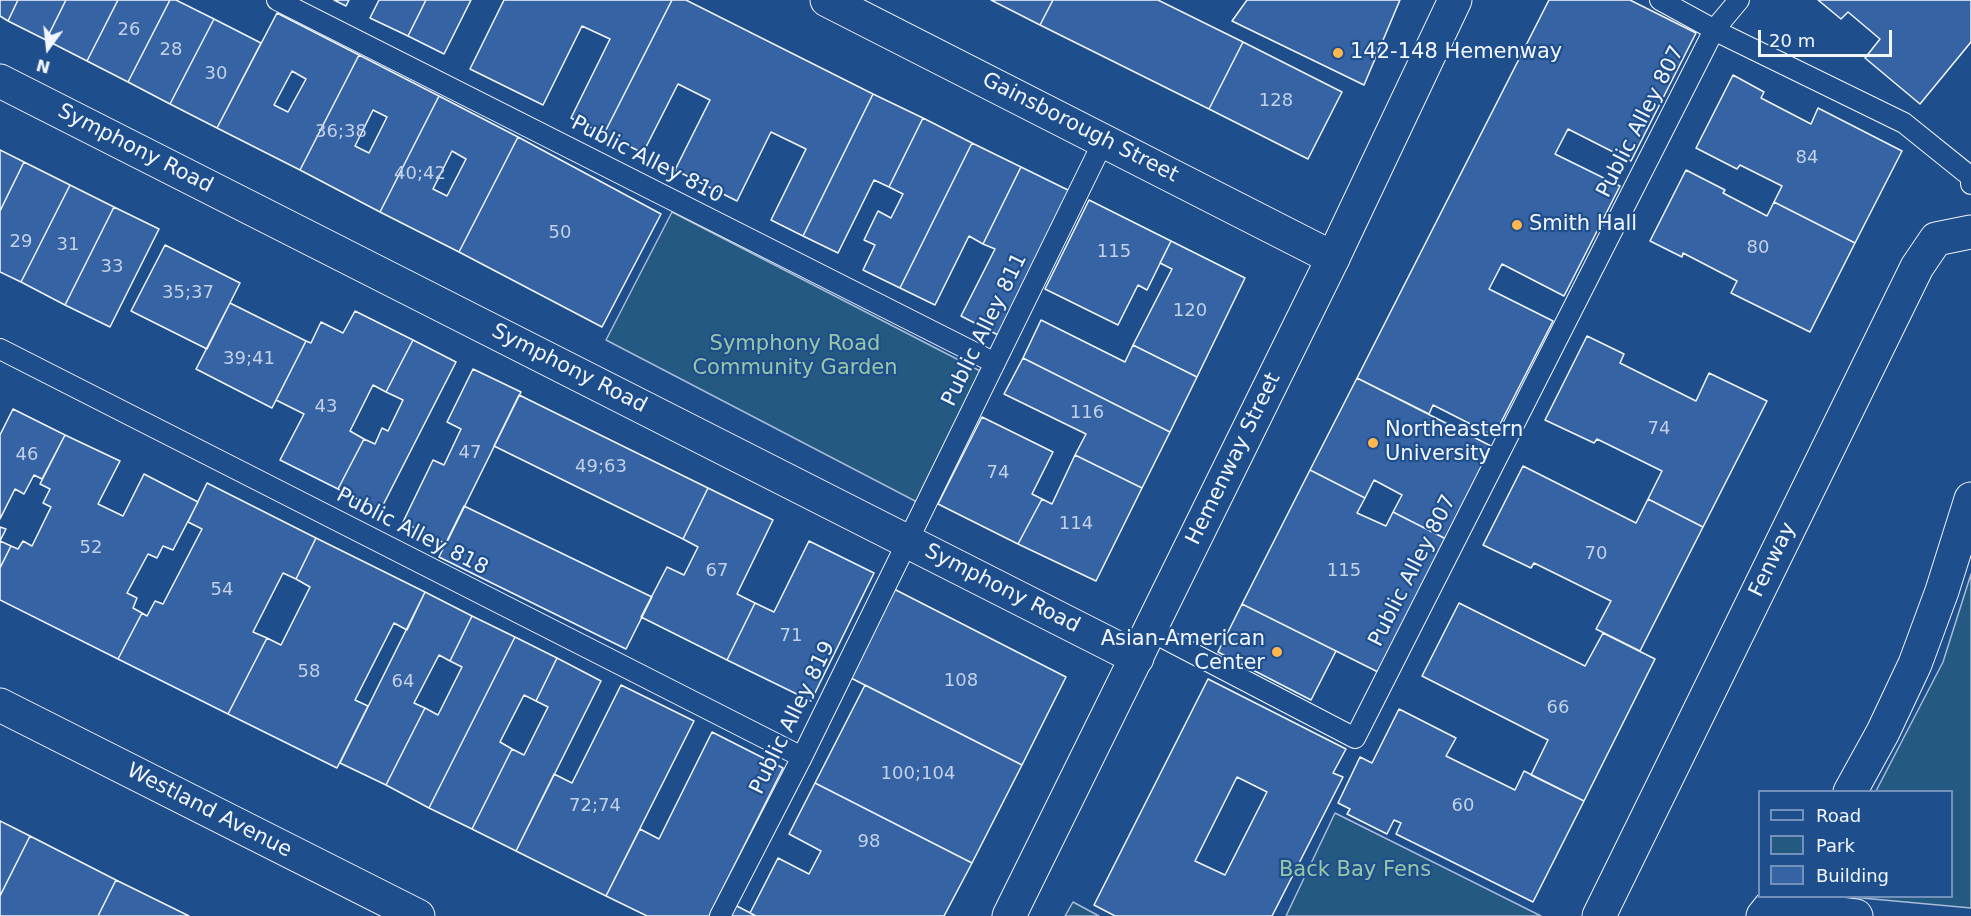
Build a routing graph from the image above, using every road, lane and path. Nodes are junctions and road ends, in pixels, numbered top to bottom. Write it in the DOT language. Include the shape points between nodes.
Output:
graph roads {
  1 [pos="277,0"];
  2 [pos="827,0"];
  3 [pos="1455,0"];
  4 [pos="1660,0"];
  5 [pos="1738,0"];
  6 [pos="1714,30"];
  7 [pos="0,81"];
  8 [pos="1104,140"];
  9 [pos="1971,184"];
  10 [pos="1970,229"];
  11 [pos="1333,258"];
  12 [pos="0,349"];
  13 [pos="995,363"];
  14 [pos="1971,499"];
  15 [pos="908,541"];
  16 [pos="1144,644"];
  17 [pos="0,705"];
  18 [pos="802,757"];
  19 [pos="1851,790"];
  20 [pos="1771,906"];
  21 [pos="418,916"];
  22 [pos="720,916"];
  23 [pos="1009,916"];
  24 [pos="1599,916"];
  25 [pos="1856,916"];
  1 -- 13 [label="lane, Public Alley 810"];
  2 -- 8 [label="main road, Gainsborough Street"];
  3 -- 11 [label="main road, Hemenway Street"];
  4 -- 6 [label="lane"];
  5 -- 6 [label="lane, Public Alley 807"];
  6 -- 9 [label="lane" via="1904,123 1971,177"];
  6 -- 16 [label="lane, Public Alley 807" via="1355,738"];
  7 -- 15 [label="main road, Symphony Road"];
  8 -- 11 [label="main road, Gainsborough Street"];
  8 -- 13 [label="lane, Public Alley 811"];
  10 -- 24 [label="main road, Fenway" via="1936,239 1917,267"];
  11 -- 16 [label="main road, Hemenway Street"];
  12 -- 18 [label="lane, Public Alley 818"];
  13 -- 15 [label="lane, Public Alley 811"];
  14 -- 19 [label="main road" via="1910,675"];
  15 -- 16 [label="main road, Symphony Road"];
  15 -- 18 [label="lane, Public Alley 819"];
  16 -- 23 [label="main road, Hemenway Street"];
  17 -- 21 [label="main road, Westland Avenue"];
  18 -- 22 [label="lane, Public Alley 819"];
  20 -- 25 [label="main road"];
}
